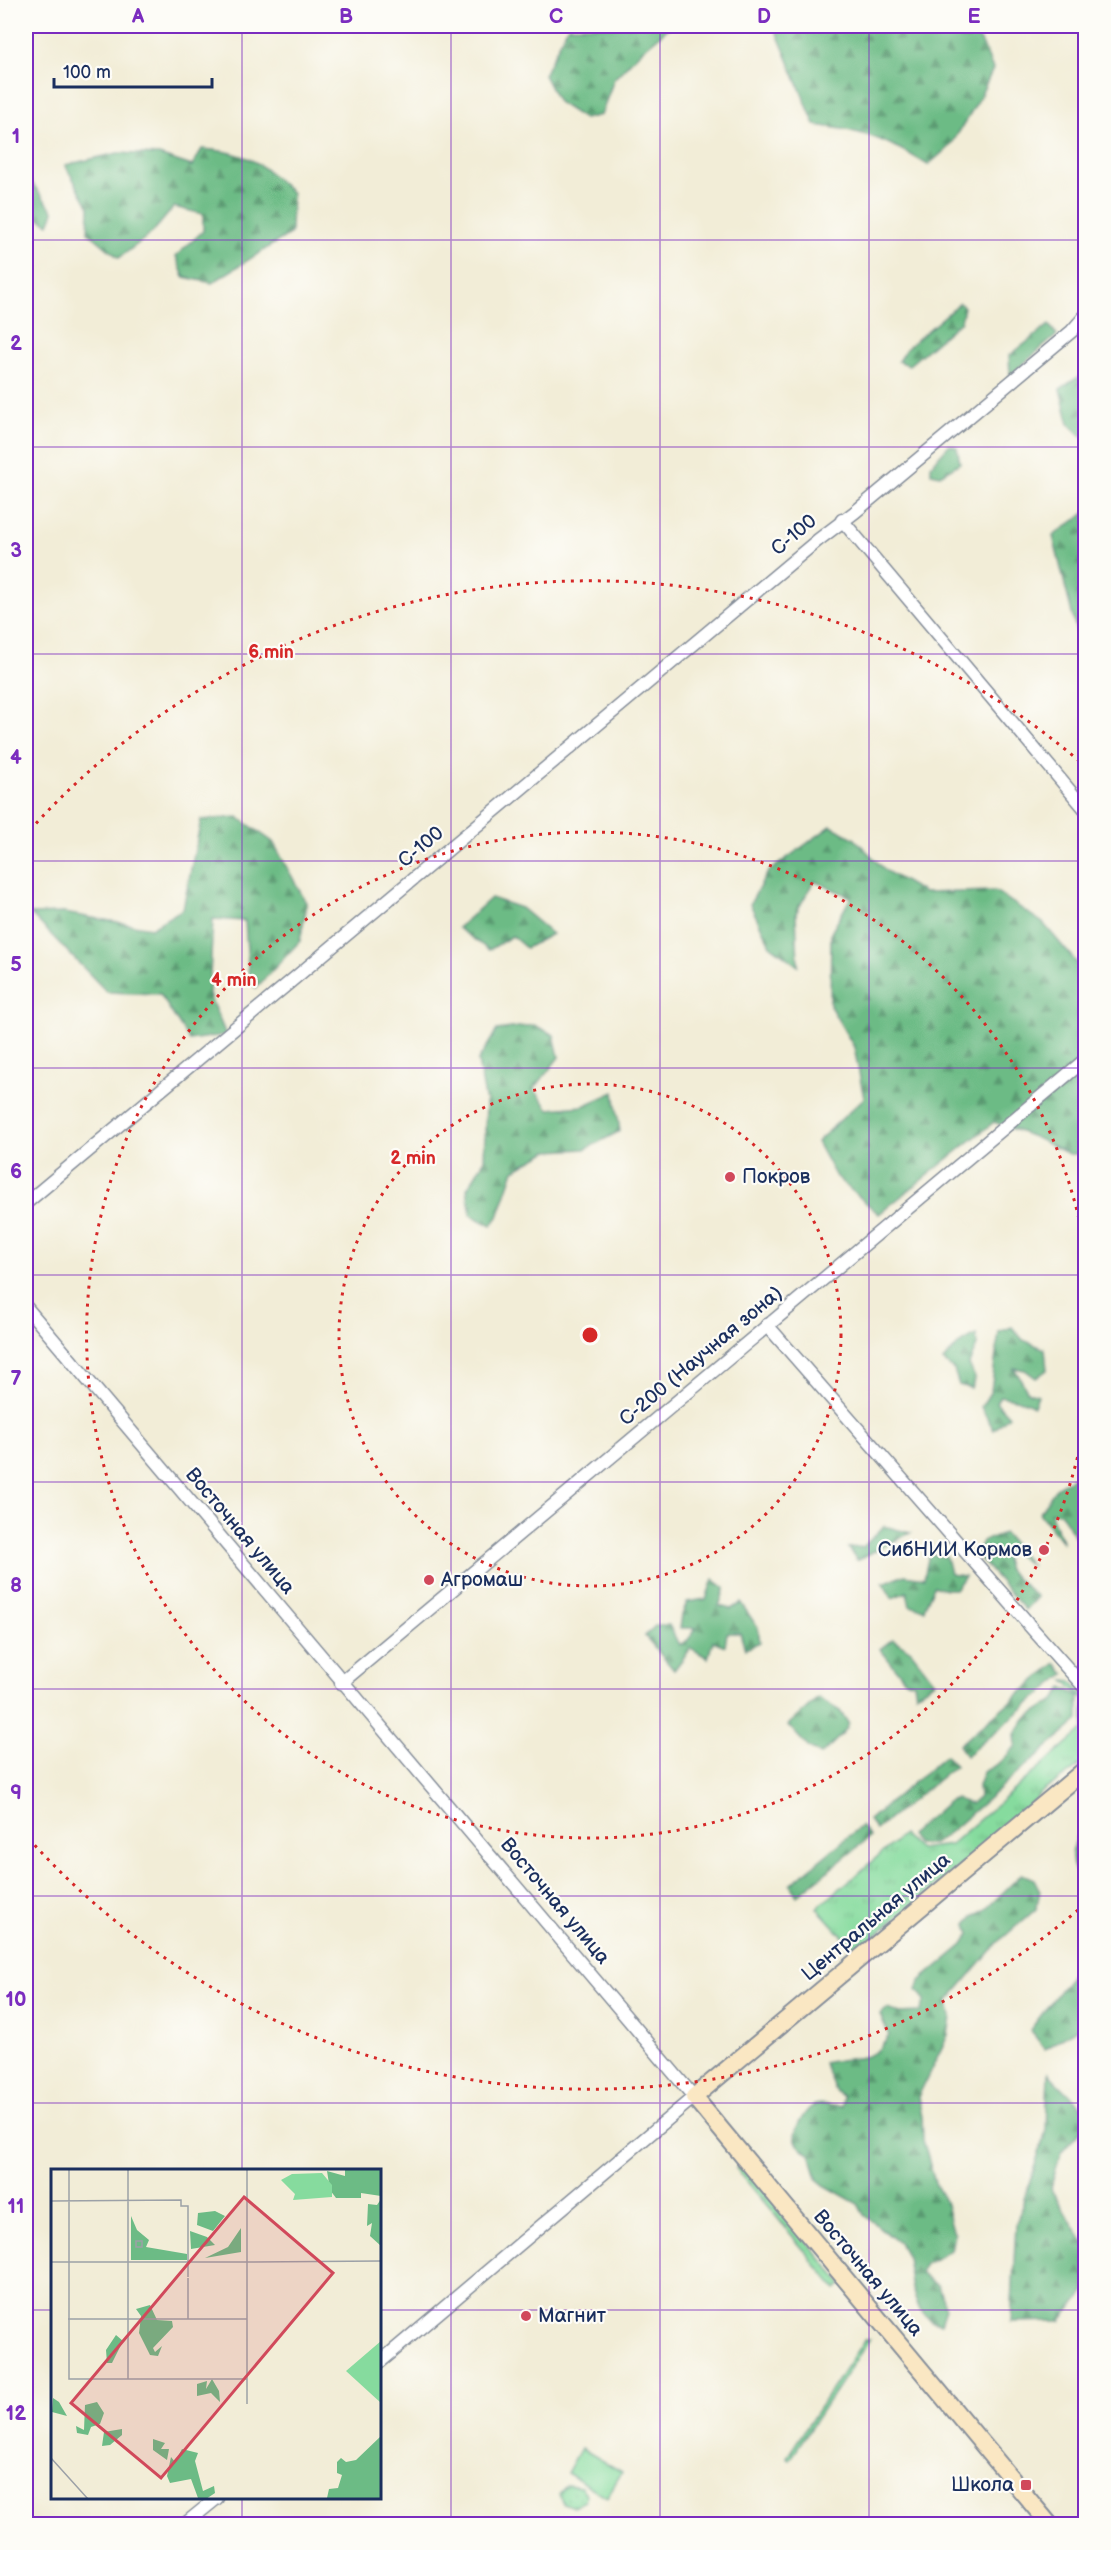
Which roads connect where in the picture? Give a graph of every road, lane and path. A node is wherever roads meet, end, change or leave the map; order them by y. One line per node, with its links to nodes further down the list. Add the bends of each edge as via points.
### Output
1 (1086, 315): 2 (street, С-100, via 1064,338)
2 (842, 520): 3 (street); 5 (street, С-100)
3 (1086, 810)
4 (1086, 1059): 7 (street, С-200 (Научная зона))
5 (26, 1203)
6 (26, 1307): 8 (street, Восточная улица)
7 (767, 1325): 8 (street, С-200 (Научная зона)); 9 (street)
8 (341, 1683): 11 (street, Восточная улица)
9 (1086, 1689)
10 (1086, 1769): 11 (main road, Центральная улица)
11 (694, 2097): 12 (street); 15 (main road, Восточная улица)
12 (381, 2361)
13 (216, 2499): 14 (street)
14 (185, 2524)
15 (1049, 2524)

